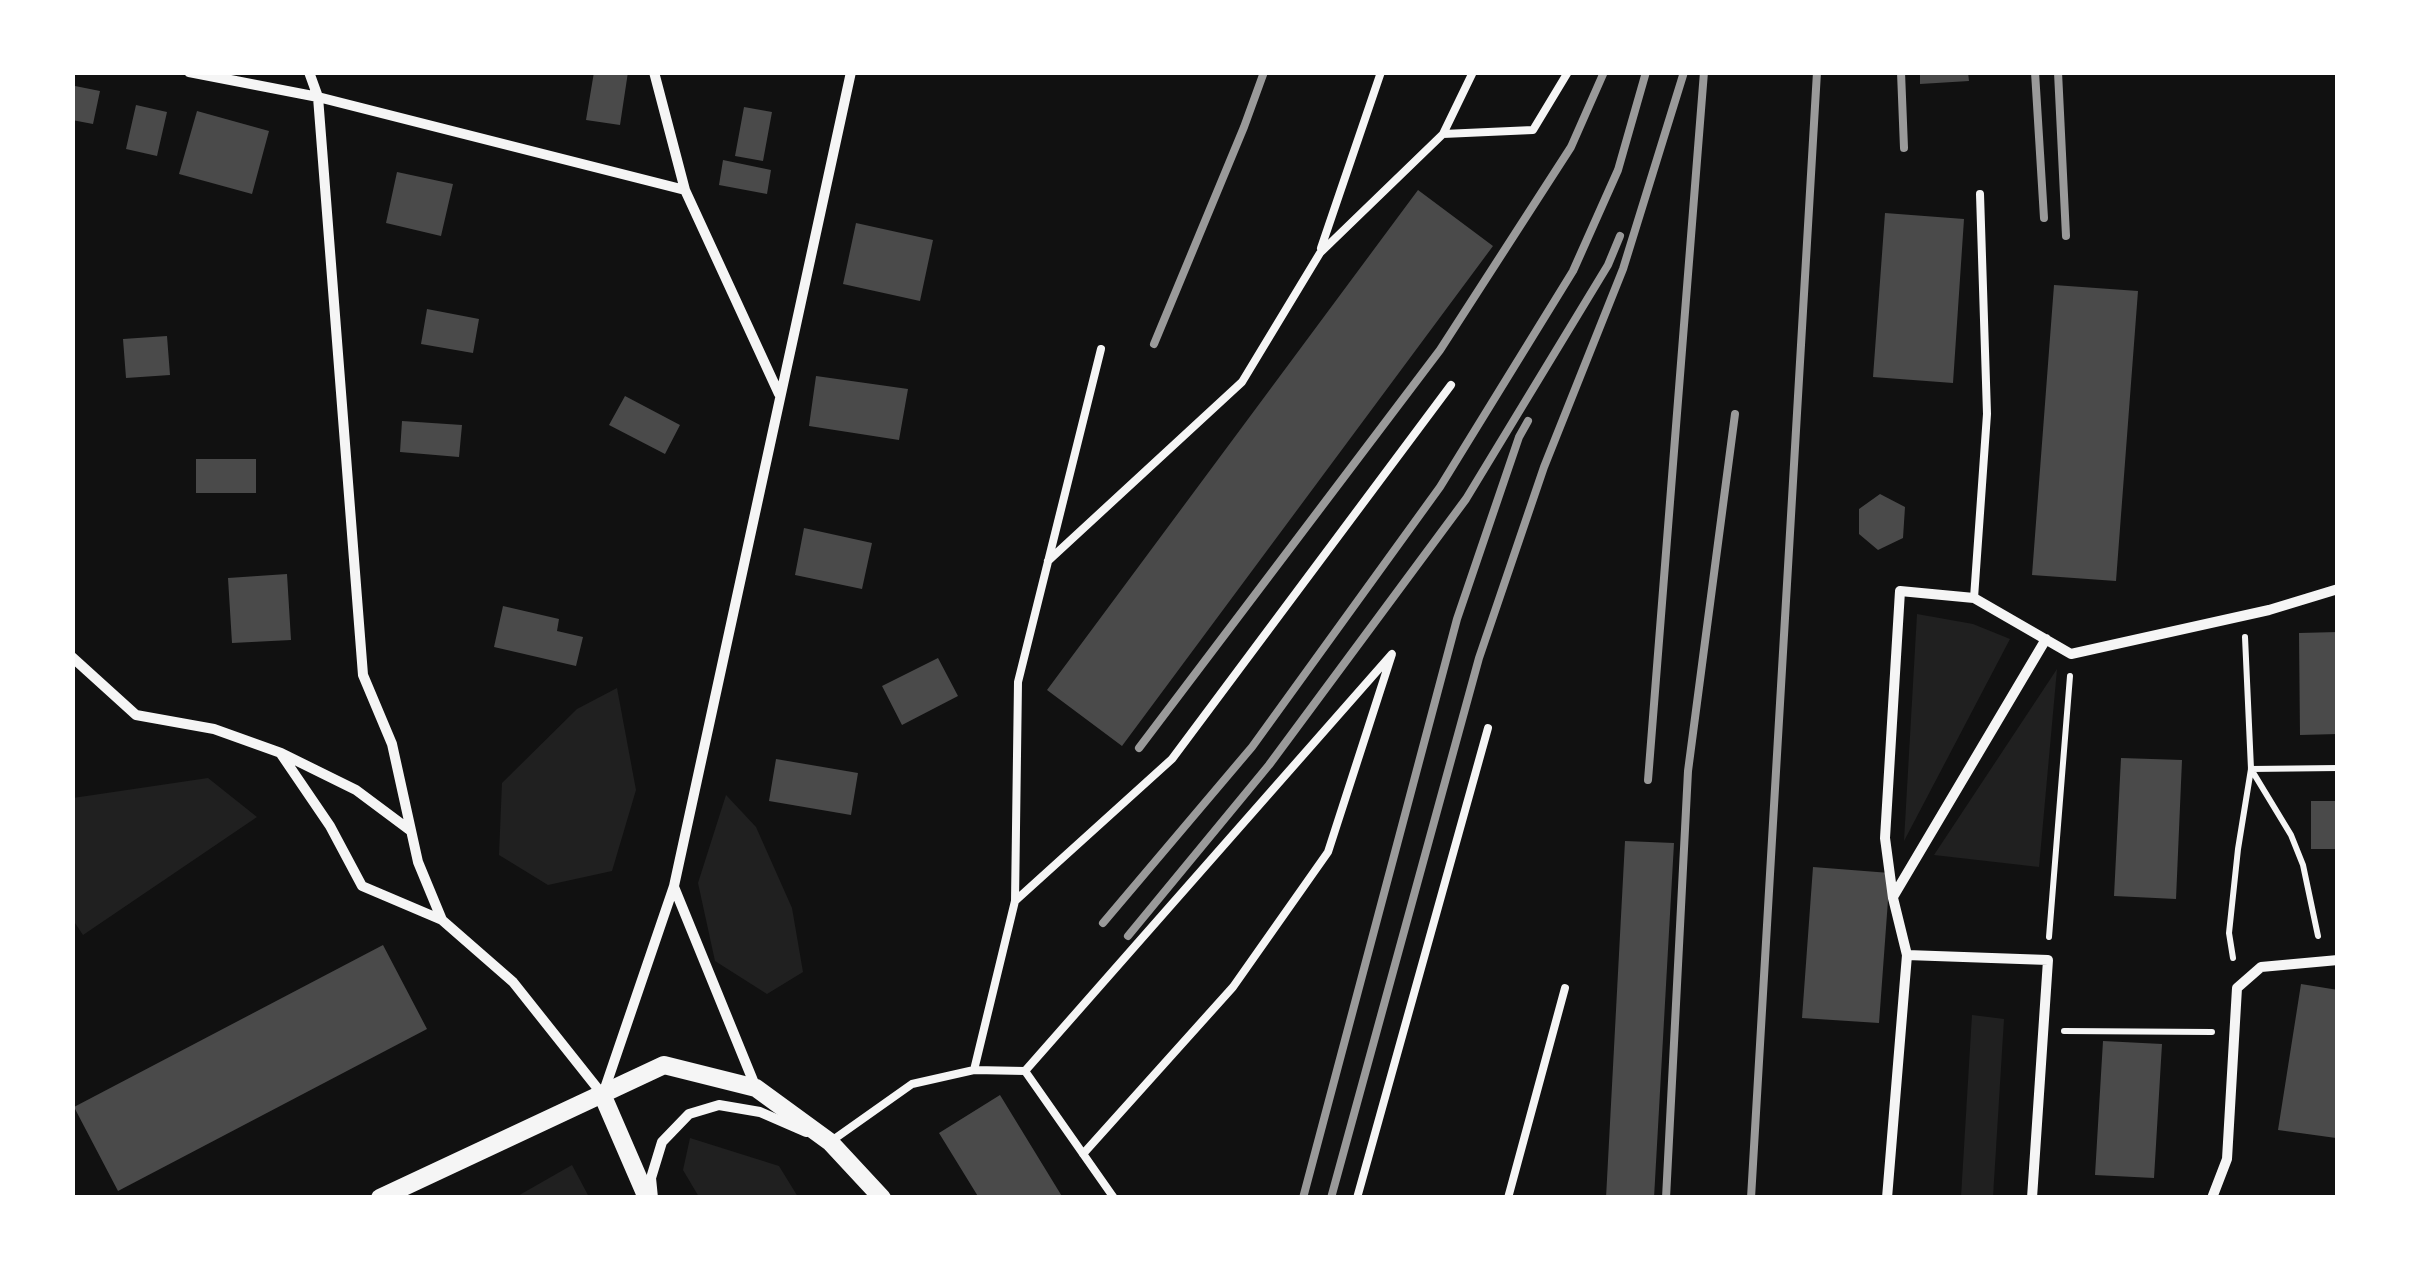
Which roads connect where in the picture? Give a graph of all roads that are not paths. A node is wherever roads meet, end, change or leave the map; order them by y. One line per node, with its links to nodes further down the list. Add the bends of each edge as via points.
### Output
1 (190, 72): 8 (street)
2 (309, 72): 8 (street)
3 (654, 72): 10 (street)
4 (850, 72): 15 (street)
5 (1381, 72): 12 (lane)
6 (1473, 72): 9 (lane)
7 (1568, 72): 9 (lane, via 1533,130)
8 (318, 97): 10 (street); 23 (street, via 363,676 392,744)
9 (1442, 134): 12 (lane)
10 (685, 190): 15 (street)
11 (1980, 194): 18 (lane, via 1988,414)
12 (1320, 252): 16 (lane, via 1242,382)
13 (1101, 349): 16 (lane)
14 (1450, 385): 26 (lane, via 1172,758)
15 (780, 395): 24 (street)
16 (1048, 561): 26 (lane, via 1018,682)
17 (2338, 589): 19 (street, via 2072,654)
18 (1974, 598): 19 (street); 25 (street, via 1900,591 1885,838)
19 (2046, 639): 25 (street)
20 (72, 657): 22 (street, via 136,715 214,729)
21 (1488, 728): 41 (lane)
22 (281, 753): 23 (street, via 356,790); 27 (street, via 362,886)
23 (412, 831): 27 (street)
24 (674, 886): 33 (street); 34 (street)
25 (1893, 898): 28 (street)
26 (1015, 901): 31 (lane)
27 (442, 920): 34 (street, via 513,982)
28 (1906, 954): 43 (street); 44 (street, via 2048,960)
29 (2338, 960): 45 (street, via 2260,967 2236,988 2226,1159)
30 (1565, 988): 42 (lane)
31 (974, 1070): 32 (lane); 35 (lane, via 912,1084)
32 (1025, 1072): 36 (lane); 36 (lane, via 1392,654 1328,852 1232,987)
33 (756, 1088): 34 (street, via 664,1066); 35 (street)
34 (602, 1094): 37 (street); 38 (street)
35 (830, 1142): 38 (street, via 760,1112 719,1105 688,1114 662,1142); 39 (street)
36 (1083, 1154): 40 (lane)
37 (380, 1198)
38 (650, 1198)
39 (882, 1198)
40 (1114, 1198)
41 (1357, 1198)
42 (1508, 1198)
43 (1887, 1198)
44 (2032, 1198)
45 (2212, 1198)

